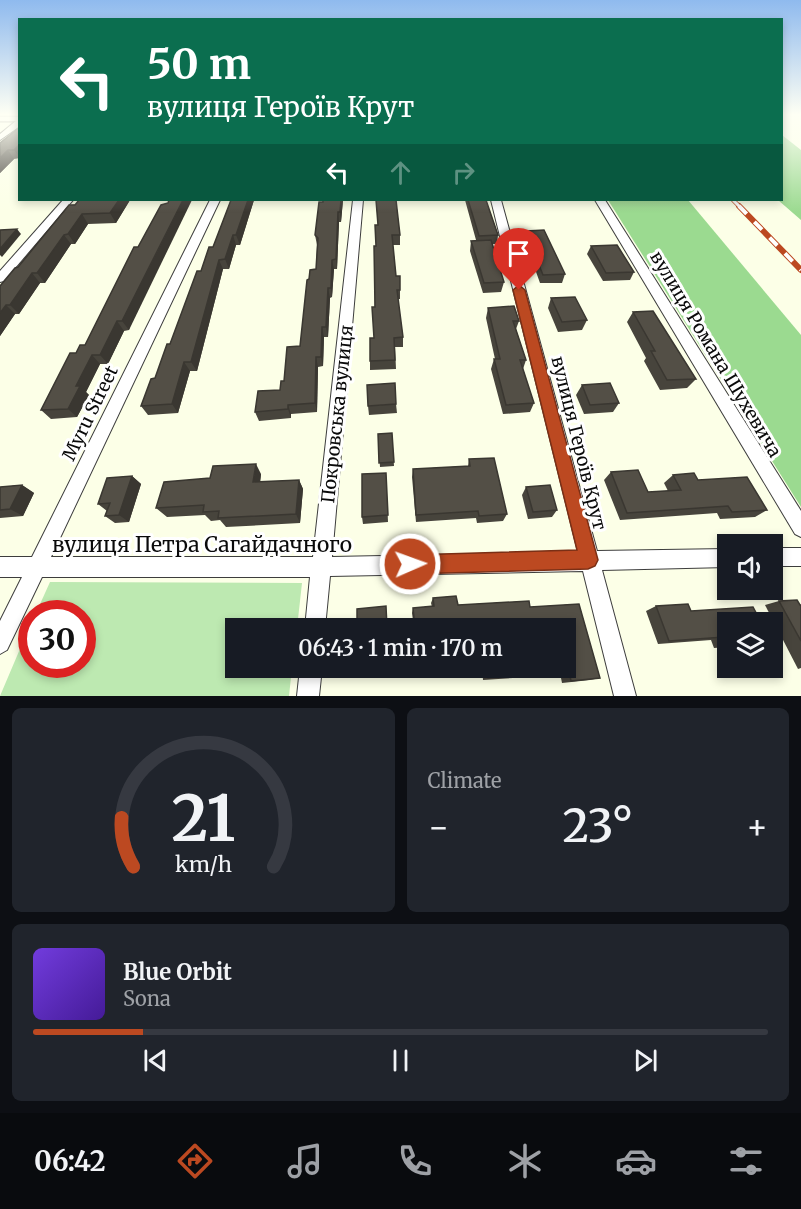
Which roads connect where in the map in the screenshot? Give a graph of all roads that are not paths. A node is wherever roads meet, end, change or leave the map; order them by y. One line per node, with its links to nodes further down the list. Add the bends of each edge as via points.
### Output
1 (67, 201): 6 (street)
2 (215, 201): 13 (street, Myru Street)
3 (358, 201): 14 (street, Покровська вулиця)
4 (496, 201): 11 (street, вулиця Героїв Крут)
5 (601, 201): 7 (street, вулиця Романа Шухевича)
6 (0, 278)
7 (801, 528)
8 (783, 557): 9 (street)
9 (801, 557)
10 (717, 558): 11 (street, вулиця Петра Сагайдачного)
11 (588, 560): 14 (street, вулиця Петра Сагайдачного); 19 (street, вулиця Героїв Крут)
12 (0, 567): 13 (street, вулиця Петра Сагайдачного)
13 (37, 567): 14 (street, вулиця Петра Сагайдачного); 16 (street, Myru Street)
14 (321, 567): 15 (street, Покровська вулиця)
15 (316, 618)
16 (0, 643)
17 (310, 678): 18 (street)
18 (308, 696)
19 (625, 696)

